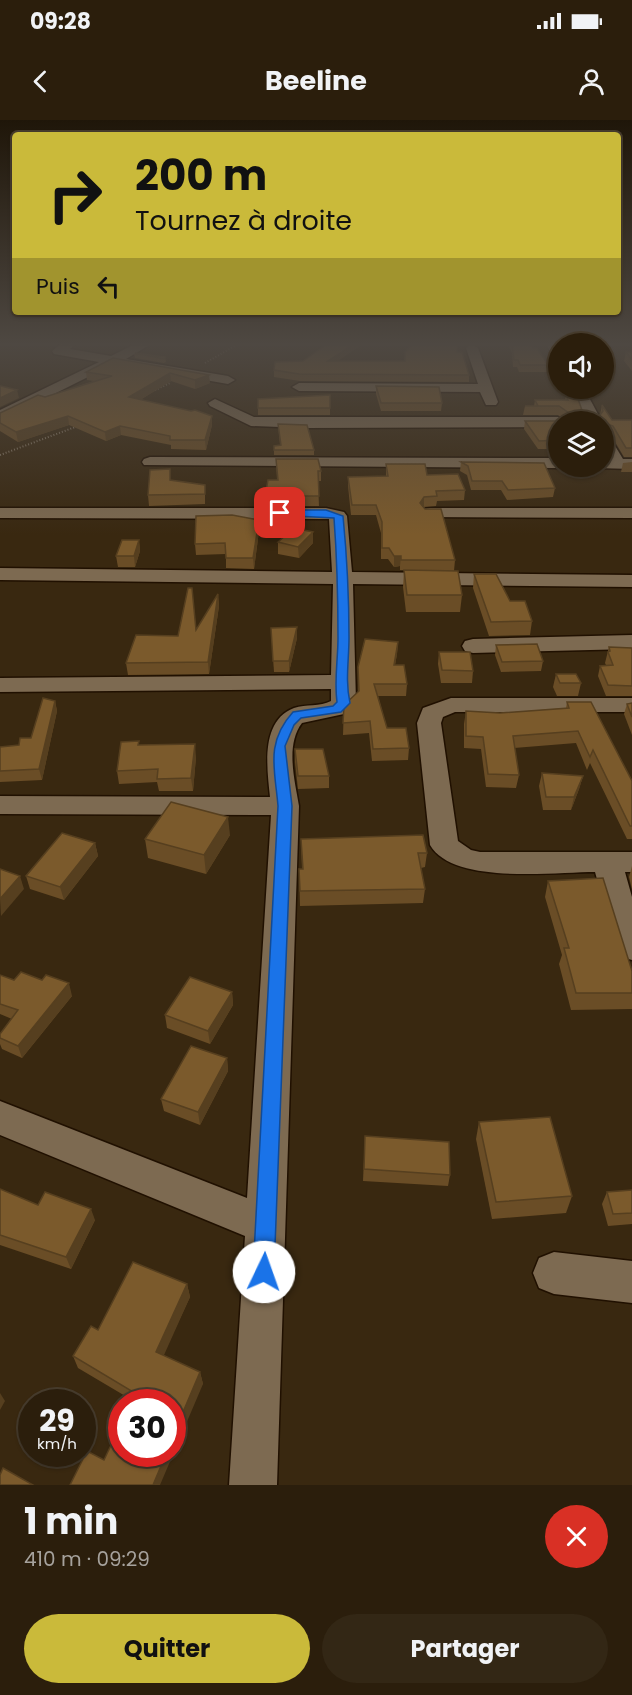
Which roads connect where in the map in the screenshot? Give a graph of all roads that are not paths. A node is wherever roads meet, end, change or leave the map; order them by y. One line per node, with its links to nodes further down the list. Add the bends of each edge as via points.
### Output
1 (17, 408): 4 (street)
2 (220, 408): 7 (street)
3 (493, 408): 6 (street)
4 (0, 416)
5 (548, 422): 6 (street)
6 (499, 423): 7 (street)
7 (248, 432): 9 (street)
8 (150, 462): 9 (street)
9 (239, 462): 10 (street)
10 (548, 463)
11 (0, 513): 15 (street, via 331,513 338,516)
12 (430, 513): 13 (street)
13 (632, 513)
14 (0, 574): 15 (street)
15 (344, 579): 16 (street); 19 (street, via 344,667)
16 (632, 581)
17 (632, 642): 18 (street)
18 (473, 646)
19 (340, 681): 20 (street); 23 (street, via 344,703 337,709 297,715 282,739 279,746)
20 (0, 685)
21 (632, 705): 24 (street, via 451,705 432,713 429,723 444,845 456,856 480,862)
22 (0, 806): 23 (street)
23 (285, 806): 27 (street)
24 (619, 862): 25 (street)
25 (632, 948)
26 (0, 1118): 27 (street)
27 (266, 1225): 30 (street)
28 (554, 1273): 29 (street)
29 (632, 1282)
30 (253, 1485)

